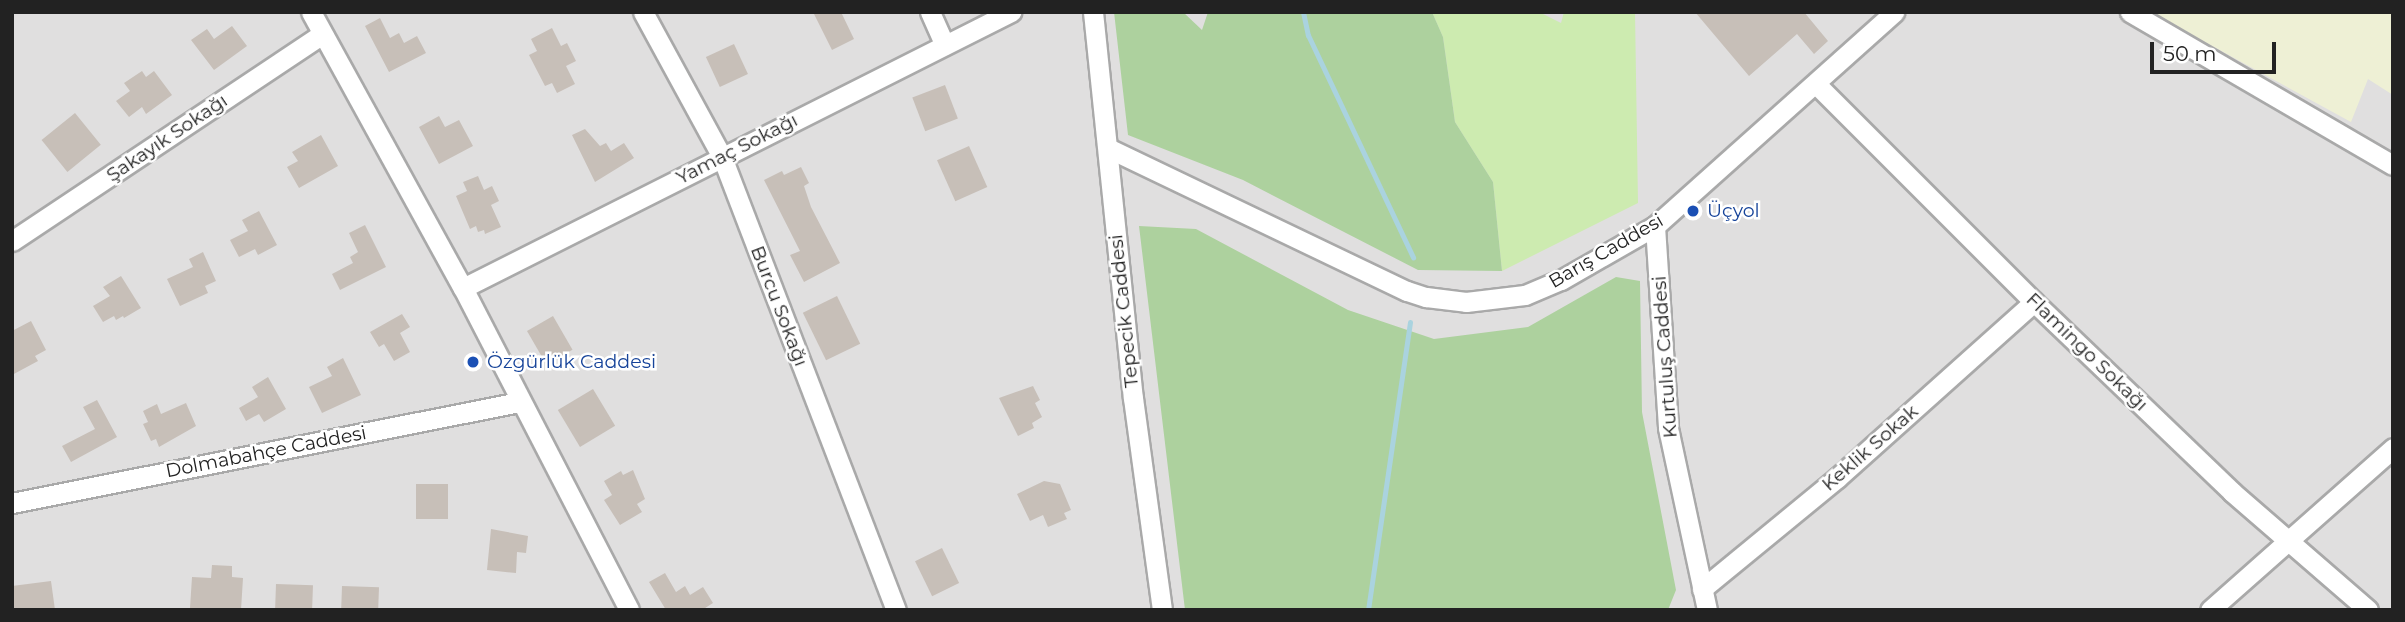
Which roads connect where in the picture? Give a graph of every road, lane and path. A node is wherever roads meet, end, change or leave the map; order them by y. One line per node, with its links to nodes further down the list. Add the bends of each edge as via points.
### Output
1 (311, 12): 8 (street)
2 (643, 12): 12 (street, Burcu Sokağı)
3 (930, 12): 9 (street)
4 (1011, 12): 9 (street, Yamaç Sokağı)
5 (1093, 12): 11 (street, Tepecik Caddesi)
6 (1894, 12): 10 (street, Barış Caddesi)
7 (2130, 12): 13 (street)
8 (322, 34): 15 (street, Şakayık Sokağı); 16 (street)
9 (945, 45): 12 (street, Yamaç Sokağı)
10 (1815, 84): 14 (street, Barış Caddesi); 17 (street, Flamingo Sokağı)
11 (1108, 148): 14 (street, Barış Caddesi, via 1407,291 1446,300 1525,295 1561,280); 25 (street, Tepecik Caddesi, via 1133,398)
12 (722, 157): 16 (street, Yamaç Sokağı); 24 (street, Burcu Sokağı)
13 (2393, 165)
14 (1655, 226): 22 (street, Kurtuluş Caddesi, via 1668,428)
15 (12, 242)
16 (463, 288): 18 (street)
17 (2034, 302): 21 (street, Flamingo Sokağı); 22 (street, Keklik Sokak, via 1837,478)
18 (520, 402): 20 (street, Dolmabahçe Caddesi); 23 (street)
19 (2393, 448): 21 (street)
20 (12, 503)
21 (2287, 543): 27 (street); 28 (street, Flamingo Sokağı)
22 (1702, 589): 26 (street, Kurtuluş Caddesi)
23 (629, 610)
24 (896, 610)
25 (1162, 610)
26 (1707, 610)
27 (2210, 610)
28 (2368, 610)

